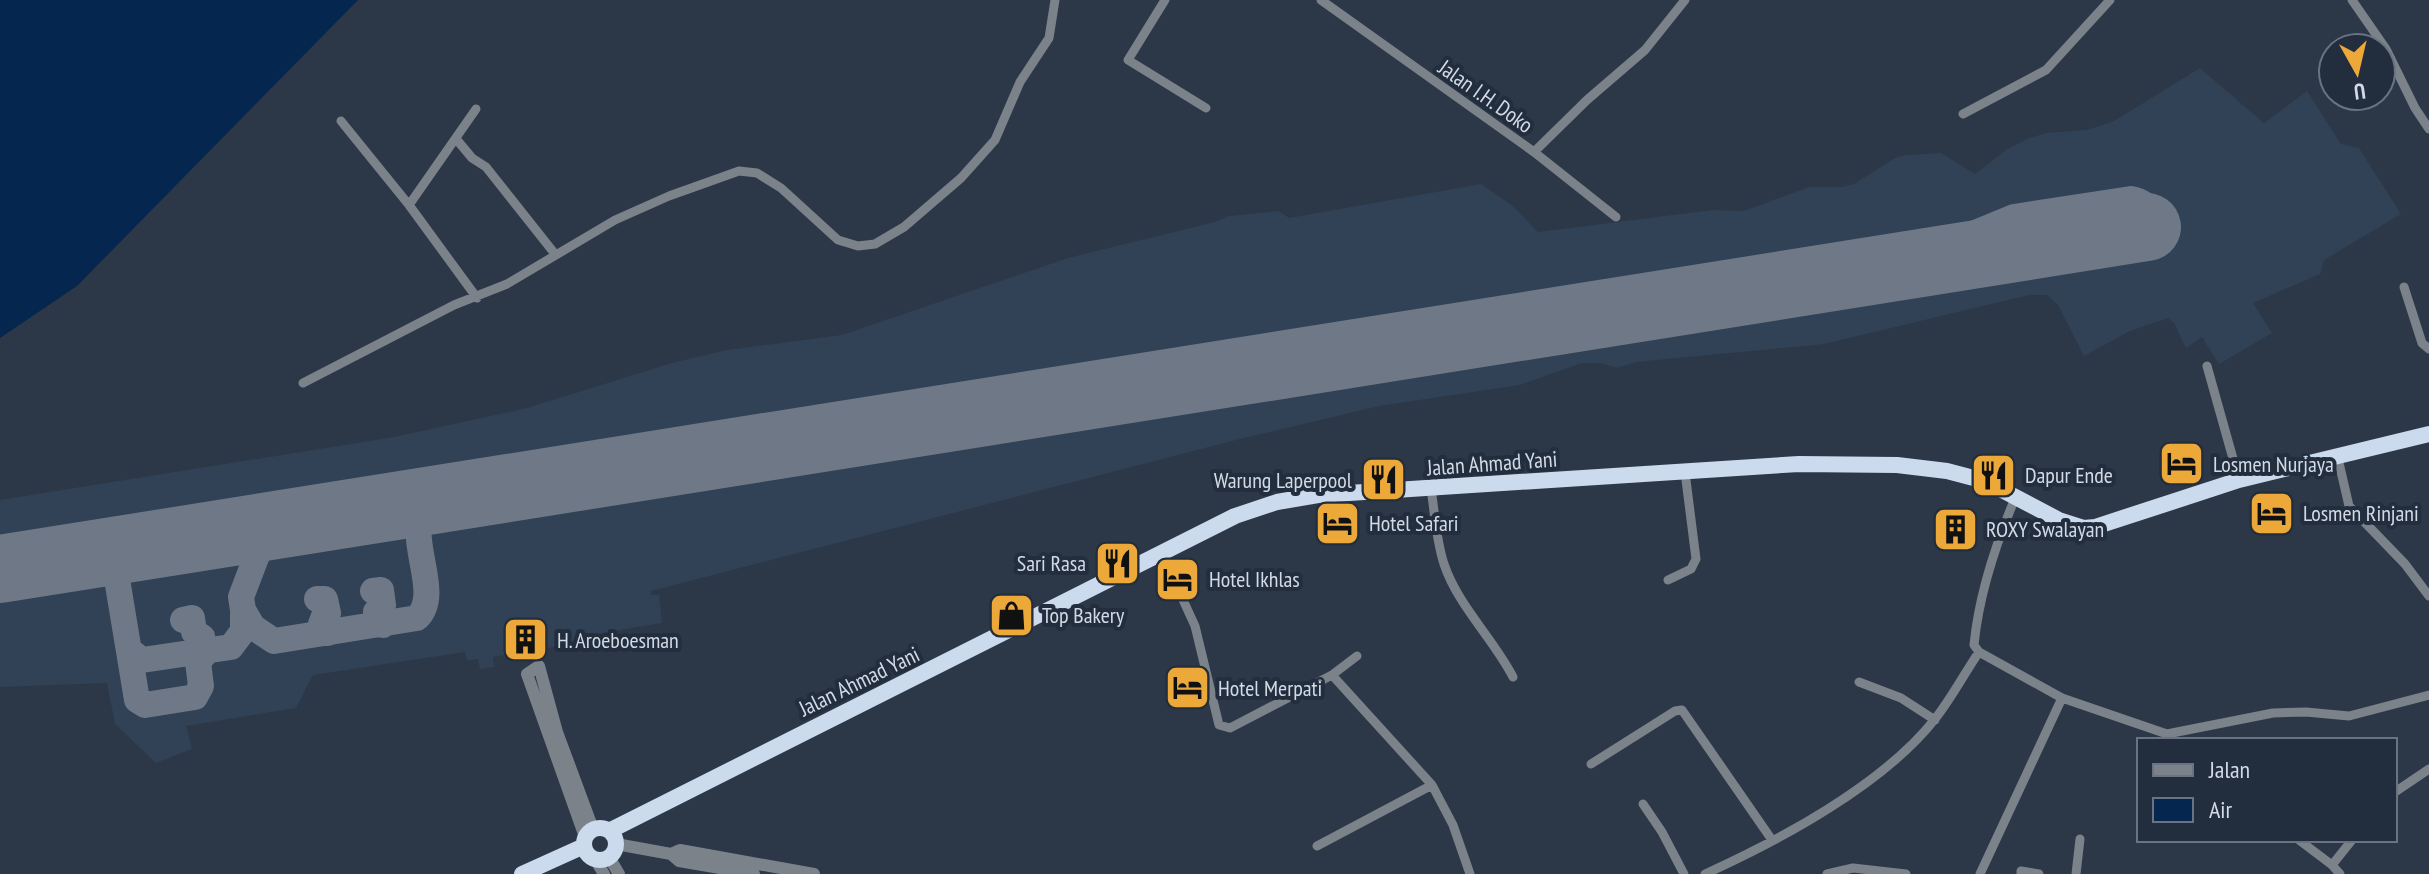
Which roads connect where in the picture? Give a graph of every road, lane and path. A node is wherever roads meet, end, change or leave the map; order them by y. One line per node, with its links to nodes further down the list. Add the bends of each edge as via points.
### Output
1 (1055, 0): 16 (street, via 1049,38 1020,82 990,146 904,227 875,244 838,240 781,188 749,170 669,196)
2 (1165, 0): 7 (street, via 1128,60)
3 (1321, 0): 13 (street, Jalan I.H. Doko)
4 (1685, 0): 13 (street, Jalan I.H. Doko, via 1645,50)
5 (2110, 0): 9 (street, via 2046,70)
6 (2352, 0): 11 (street, via 2386,49)
7 (1206, 108)
8 (476, 109): 12 (street)
9 (1963, 114)
10 (341, 121): 14 (street)
11 (2429, 129)
12 (457, 140): 14 (street); 16 (street, via 486,167)
13 (1534, 152): 15 (street)
14 (409, 205): 18 (street)
15 (1616, 217)
16 (555, 254): 18 (street)
17 (2404, 287): 19 (street, via 2422,343)
18 (477, 298): 21 (street)
19 (2429, 349)
20 (2207, 366): 25 (street)
21 (303, 383)
22 (2429, 434): 23 (highway, Jalan Ahmad Yani)
23 (2337, 454): 25 (highway, Jalan Ahmad Yani); 30 (street, via 2350,508)
24 (1685, 472): 26 (highway, Jalan Ahmad Yani); 27 (highway, Jalan Ahmad Yani, via 1799,464 1897,465 1968,476); 29 (street, via 1696,559 1691,569)
25 (2239, 480): 27 (highway, Jalan Ahmad Yani, via 2131,518 2084,528)
26 (1431, 489): 28 (highway, Jalan Ahmad Yani, via 1277,502 1235,516); 34 (street, via 1444,565)
27 (2016, 496): 31 (street, via 1985,583 1974,645)
28 (1162, 554): 33 (street, via 1195,626 1219,725 1230,728); 52 (highway, Jalan Ahmad Yani)
29 (1668, 580)
30 (2429, 596)
31 (1979, 652): 37 (street); 38 (street)
32 (1357, 656): 33 (street)
33 (1332, 675): 44 (street)
34 (1513, 677)
35 (1859, 682): 38 (street, via 1901,698)
36 (2429, 695): 39 (street, via 2349,716 2273,713)
37 (2062, 698): 39 (street); 64 (street)
38 (1935, 720): 48 (street, via 1873,777)
39 (2167, 734): 40 (street)
40 (2173, 738)
41 (1591, 764): 48 (street, via 1682,710)
42 (2429, 769): 45 (street)
43 (568, 779): 43 (street, via 557,732 539,666 527,674); 52 (street)
44 (1432, 785): 51 (street); 59 (street)
45 (2397, 791)
46 (1643, 804): 60 (street)
47 (2080, 839): 67 (street)
48 (1772, 840): 61 (street)
49 (2302, 842): 54 (street)
50 (2350, 842): 54 (street)
51 (1317, 846)
52 (599, 847): 53 (street); 55 (highway, Jalan Ahmad Yani); 56 (street)
53 (671, 854): 57 (street, via 679,861); 58 (street, via 680,850)
54 (2332, 865): 68 (street)
55 (522, 874)
56 (619, 874)
57 (754, 874)
58 (814, 874)
59 (1470, 874)
60 (1684, 874)
61 (1705, 874)
62 (1827, 874): 63 (street, via 1853,868)
63 (1906, 874)
64 (1980, 874)
65 (2021, 874): 66 (street)
66 (2039, 874)
67 (2076, 874)
68 (2340, 874)

